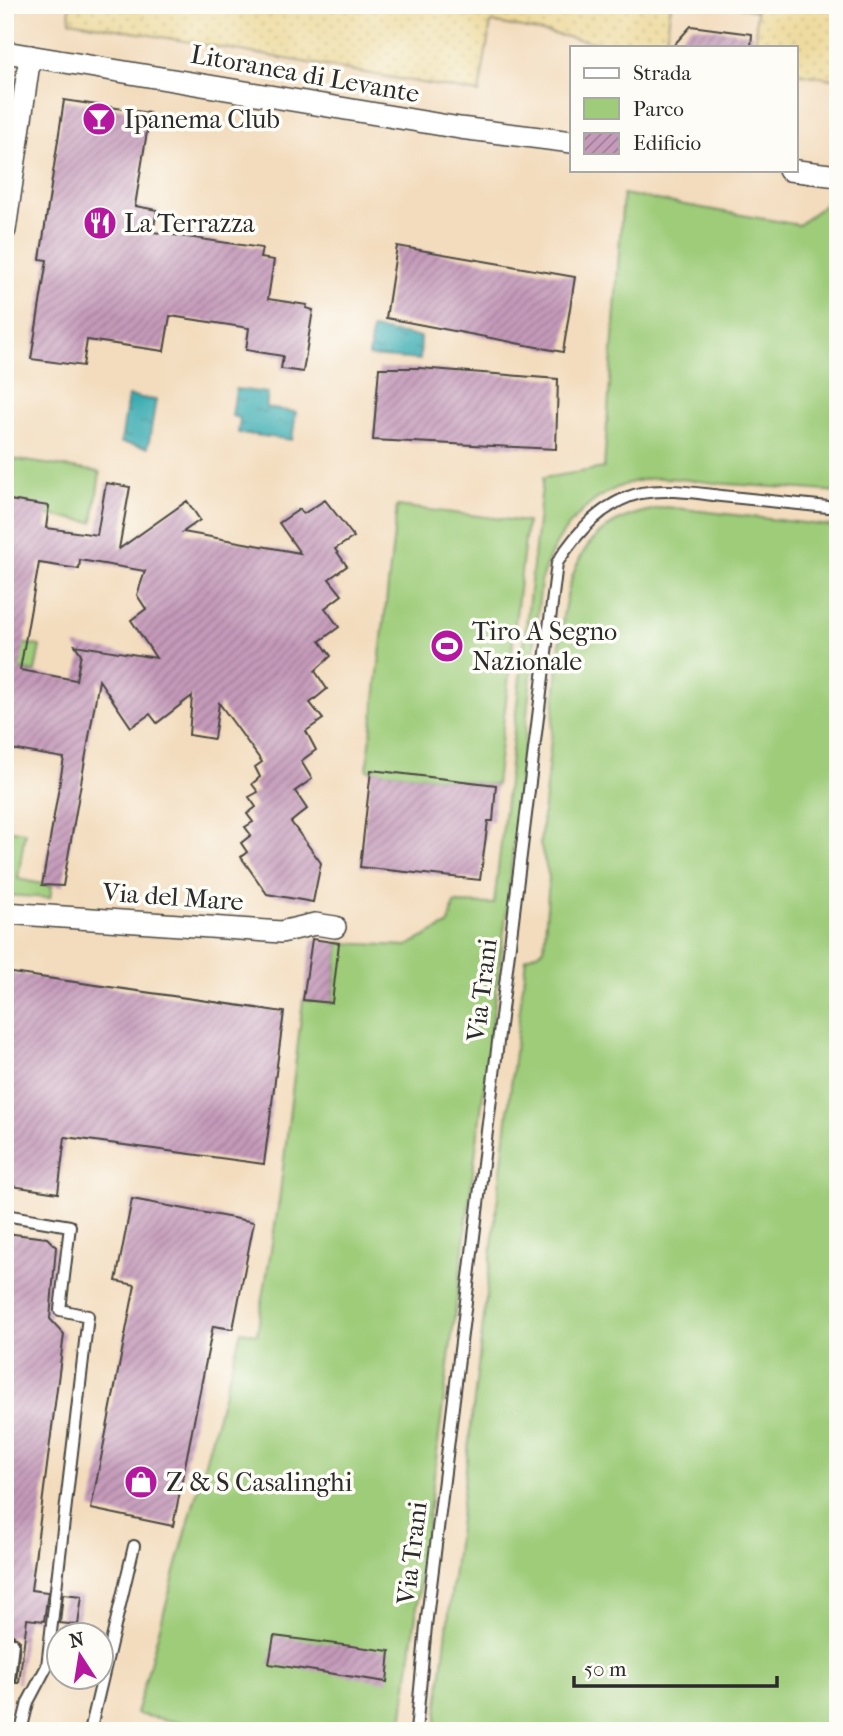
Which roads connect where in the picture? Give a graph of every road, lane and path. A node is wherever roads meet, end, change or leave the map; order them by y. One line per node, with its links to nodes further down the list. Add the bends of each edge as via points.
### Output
1 (5, 52): 2 (street, Litoranea di Levante)
2 (30, 57): 3 (street, Litoranea di Levante); 6 (street)
3 (570, 142)
4 (798, 171): 5 (street)
5 (838, 176)
6 (5, 230)
7 (838, 508): 16 (lane, Via Trani, via 670,491 641,493 595,517 574,536 557,563)
8 (5, 913): 9 (street, Via del Mare, via 281,932 315,924)
9 (335, 927)
10 (5, 1215): 14 (lane, via 70,1226 60,1310 88,1316 47,1666 28,1702)
11 (134, 1546): 15 (lane)
12 (13, 1643): 13 (lane)
13 (9, 1679)
14 (21, 1731)
15 (90, 1731)
16 (416, 1731)

